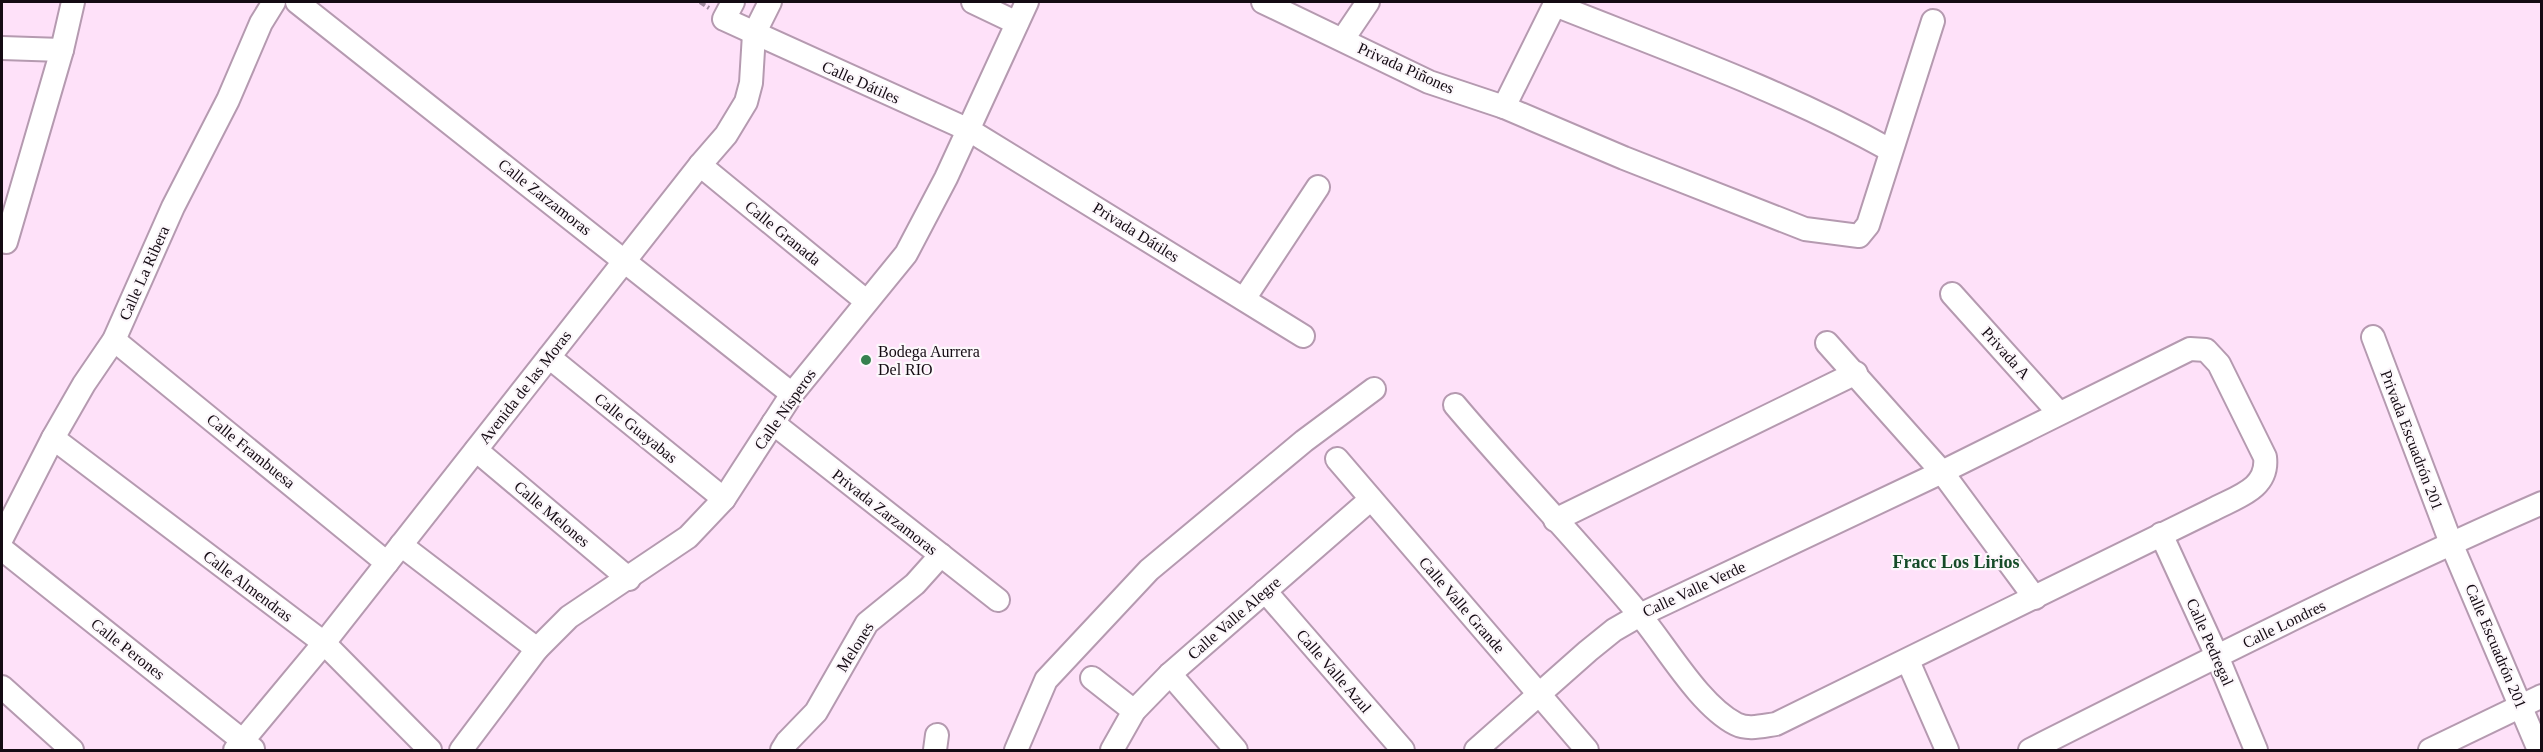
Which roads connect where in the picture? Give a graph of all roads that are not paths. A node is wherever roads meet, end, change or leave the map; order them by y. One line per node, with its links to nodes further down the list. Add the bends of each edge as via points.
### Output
1 (73, 2): 16 (street)
2 (274, 2): 30 (street, Calle La Ribera, via 173,207)
3 (297, 2): 24 (street, Calle Zarzamoras)
4 (770, 2): 13 (street, Avenida de las Moras)
5 (973, 2): 12 (street)
6 (1027, 2): 12 (street, Calle Nísperos)
7 (1263, 2): 14 (street, Privada Piñones)
8 (1368, 2): 14 (street, Privada Piñones)
9 (1556, 3): 17 (street); 19 (street, via 1851,128)
10 (728, 10): 13 (street, Calle Dátiles)
11 (1933, 21): 19 (street)
12 (1017, 23): 18 (street, Calle Nísperos)
13 (754, 34): 18 (street, Calle Dátiles); 20 (street, Avenida de las Moras, via 746,102 726,135)
14 (1343, 39): 17 (street, Privada Piñones, via 1429,82)
15 (2, 48): 16 (street)
16 (62, 50): 21 (street)
17 (1503, 107): 19 (street, Privada Piñones, via 1805,229 1848,236 1859,236 1868,225)
18 (969, 130): 26 (street, Privada Dátiles); 27 (street, Calle Nísperos, via 906,254)
19 (1890, 150)
20 (700, 165): 24 (street, Avenida de las Moras); 27 (street, Calle Granada)
21 (13, 183): 23 (street)
22 (1318, 187): 26 (street)
23 (6, 242)
24 (625, 260): 32 (street, Avenida de las Moras); 35 (street, Calle Zarzamoras)
25 (1952, 294): 37 (street, Privada A)
26 (1244, 298): 28 (street, Privada Dátiles)
27 (866, 302): 35 (street, Calle Nísperos)
28 (1303, 336)
29 (2373, 337): 49 (street, Privada Escuadrón 201)
30 (114, 340): 39 (street, Calle La Ribera); 51 (street, Calle Frambuesa)
31 (1827, 343): 33 (street)
32 (549, 357): 40 (street, Avenida de las Moras); 43 (street, Calle Guayabas)
33 (1856, 373): 42 (street); 46 (street)
34 (1374, 390): 73 (street, via 1304,441 1149,570 1047,680)
35 (792, 394): 38 (street, Calle Nísperos)
36 (1455, 405): 46 (street)
37 (2059, 413): 42 (street, Calle Valle Verde); 47 (street, Calle Valle Verde, via 2190,349 2210,352 2265,457 2266,472 2255,487)
38 (773, 423): 43 (street, Calle Nísperos); 52 (street, Privada Zarzamoras)
39 (53, 438): 48 (street, Calle La Ribera); 58 (street, Calle Almendras)
40 (476, 450): 51 (street, Avenida de las Moras); 53 (street, Calle Melones)
41 (1337, 459): 44 (street, Calle Valle Grande)
42 (1942, 472): 55 (street); 57 (street, Calle Valle Verde)
43 (723, 499): 53 (street, Calle Nísperos, via 688,537)
44 (1371, 499): 54 (street, Calle Valle Alegre); 65 (street, Calle Valle Grande)
45 (2541, 503): 49 (street, Calle Londres)
46 (1555, 520): 57 (street)
47 (2161, 534): 55 (street); 60 (street, Calle Pedregal)
48 (2, 538)
49 (2451, 543): 60 (street, Calle Londres); 66 (street, Calle Escuadrón 201)
50 (2, 549): 68 (street, Calle Perones)
51 (394, 554): 58 (street, Avenida de las Moras); 59 (street, Calle Frambuesa)
52 (941, 555): 56 (street, Privada Zarzamoras); 72 (street, Melones, via 915,584 867,623 816,712)
53 (629, 579): 59 (street, Calle Nísperos, via 570,617)
54 (1265, 591): 62 (street, Calle Valle Alegre); 76 (street, Calle Valle Azul)
55 (2035, 598): 61 (street)
56 (998, 600)
57 (1640, 615): 61 (street, via 1721,714 1749,728 1776,724); 65 (street, Calle Valle Verde, via 1614,630)
58 (324, 643): 68 (street, Avenida de las Moras); 70 (street, Calle Almendras)
59 (537, 649): 71 (street, Calle Nísperos)
60 (2217, 656): 80 (street, Calle Londres); 81 (street, Calle Pedregal)
61 (1908, 661): 79 (street)
62 (1170, 674): 67 (street, Calle Valle Alegre); 75 (street)
63 (1092, 678): 67 (street)
64 (2, 687): 69 (street)
65 (1540, 696): 77 (street, Calle Valle Verde); 78 (street, Calle Valle Grande)
66 (2531, 701): 82 (street); 83 (street, Calle Escuadrón 201)
67 (1134, 711): 74 (street, Calle Valle Alegre)
68 (244, 747)
69 (72, 750)
70 (430, 750)
71 (460, 750)
72 (782, 750)
73 (1016, 750)
74 (1113, 750)
75 (1236, 750)
76 (1403, 750)
77 (1476, 750)
78 (1587, 750)
79 (1947, 750)
80 (2030, 750)
81 (2256, 750)
82 (2430, 750)
83 (2539, 750)

